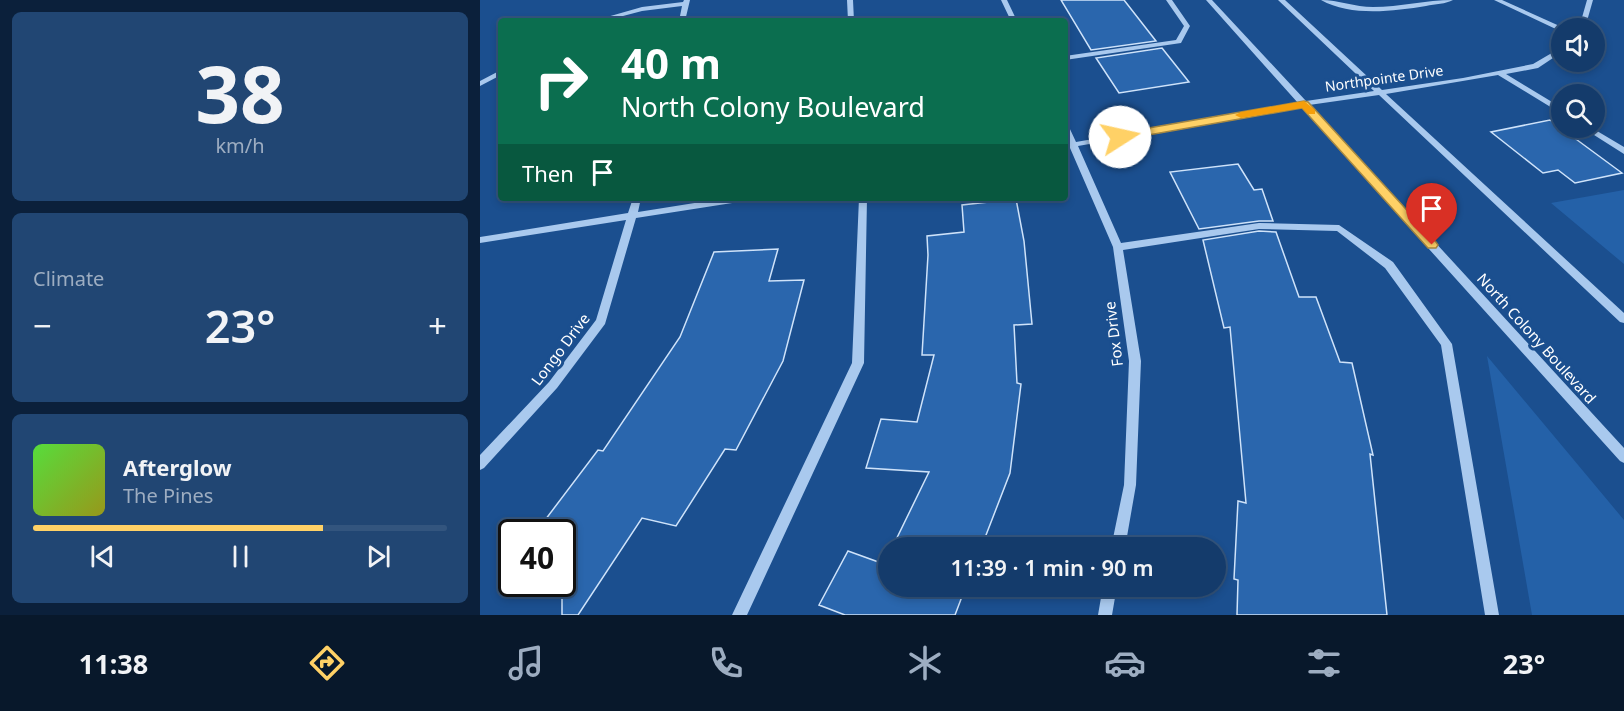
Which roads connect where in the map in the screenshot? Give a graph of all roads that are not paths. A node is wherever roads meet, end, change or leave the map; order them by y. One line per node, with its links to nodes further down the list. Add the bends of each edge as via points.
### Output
1 (850, 0): 13 (street)
2 (1004, 0): 14 (street)
3 (1169, 0): 18 (street, via 1187,26 1179,42)
4 (1209, 0): 23 (street, North Colony Boulevard)
5 (1281, 0): 22 (street)
6 (1324, 0): 7 (street, via 1363,10)
7 (1450, 0)
8 (1497, 0): 16 (street)
9 (1590, 0): 15 (street)
10 (687, 2): 11 (street); 12 (street)
11 (608, 18)
12 (683, 18)
13 (851, 18)
14 (1013, 18)
15 (1585, 18)
16 (1551, 25)
17 (1551, 56): 19 (street, Northpointe Drive, via 1535,66)
18 (1068, 58)
19 (1499, 73): 22 (street, Northpointe Drive); 24 (street)
20 (498, 74): 21 (street)
21 (480, 84)
22 (1379, 92): 23 (street, Northpointe Drive); 34 (street)
23 (1304, 104): 26 (street, Northpointe Drive); 35 (street, North Colony Boulevard)
24 (1551, 105)
25 (1603, 138): 27 (street)
26 (1069, 145): 33 (street, Fox Drive)
27 (1624, 151)
28 (636, 201): 31 (street, Longo Drive)
29 (726, 201): 31 (street)
30 (863, 201): 39 (street, via 858,363)
31 (633, 216): 32 (street); 36 (street, Longo Drive, via 601,321 553,385)
32 (480, 240)
33 (1118, 247): 37 (street, Fox Drive, via 1135,361 1130,485); 41 (street, via 1260,226 1339,228 1389,265 1446,344)
34 (1624, 319)
35 (1624, 457)
36 (480, 464)
37 (1120, 537)
38 (1108, 597): 40 (street)
39 (739, 615)
40 (1104, 615)
41 (1492, 615)

